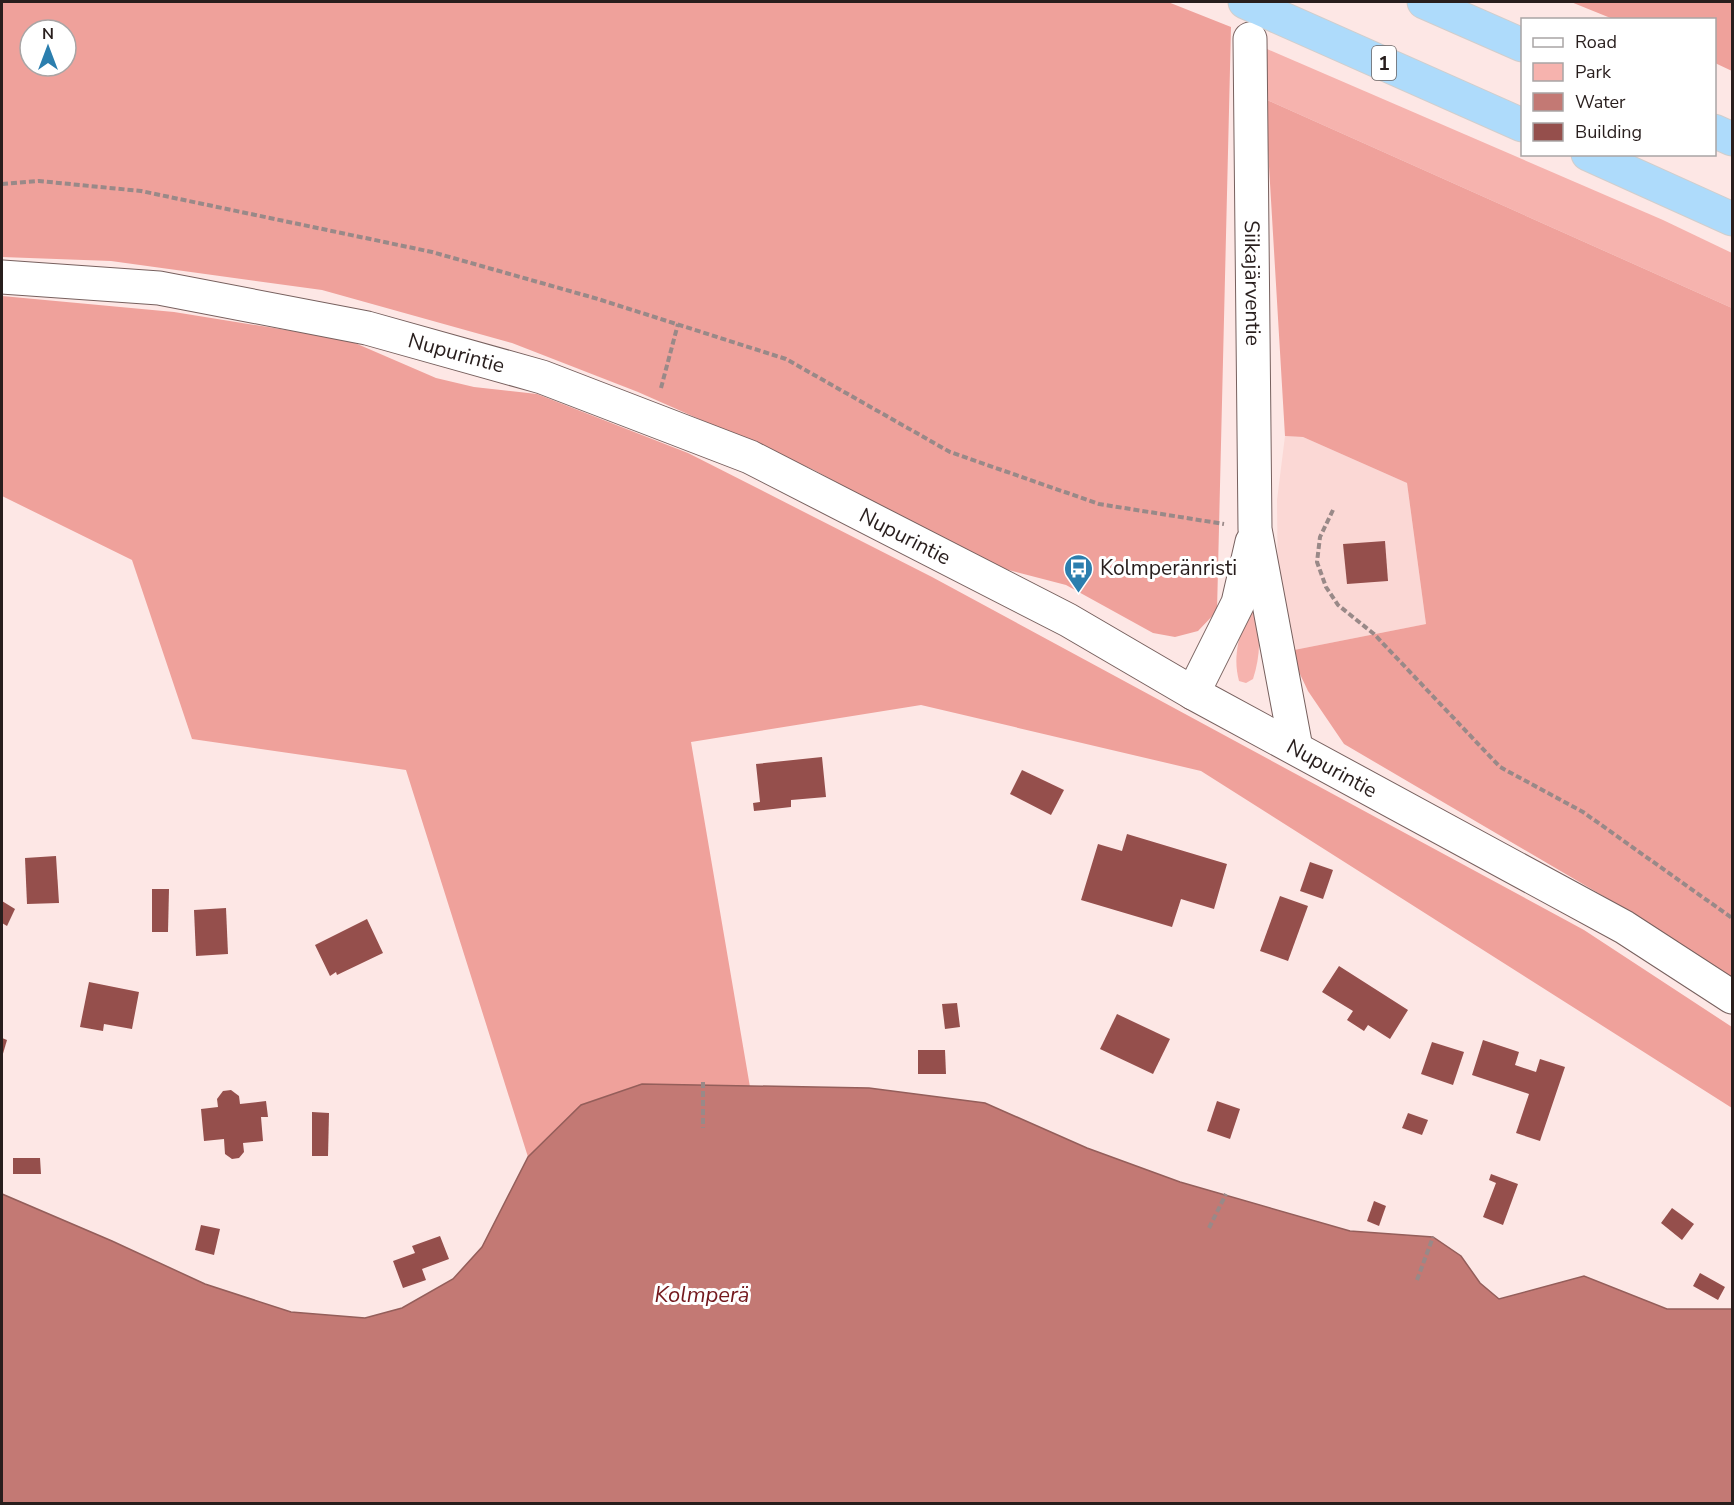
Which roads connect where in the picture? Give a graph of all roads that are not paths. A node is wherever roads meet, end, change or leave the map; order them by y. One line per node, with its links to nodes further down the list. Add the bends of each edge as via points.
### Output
1 (1245, 2): 5 (highway, 1)
2 (1424, 2): 4 (highway)
3 (1250, 39): 11 (main road, Siikajärventie)
4 (1521, 45)
5 (1521, 125)
6 (1716, 132): 7 (highway)
7 (1732, 139)
8 (1592, 156): 9 (highway)
9 (1732, 219)
10 (2, 277): 12 (main road, Nupurintie, via 159,288 367,328 542,377 750,456 1068,621)
11 (1255, 529): 12 (main road, via 1238,603); 13 (main road)
12 (1193, 693): 13 (main road, Nupurintie)
13 (1296, 748): 14 (main road, Nupurintie, via 1624,927)
14 (1732, 997)

